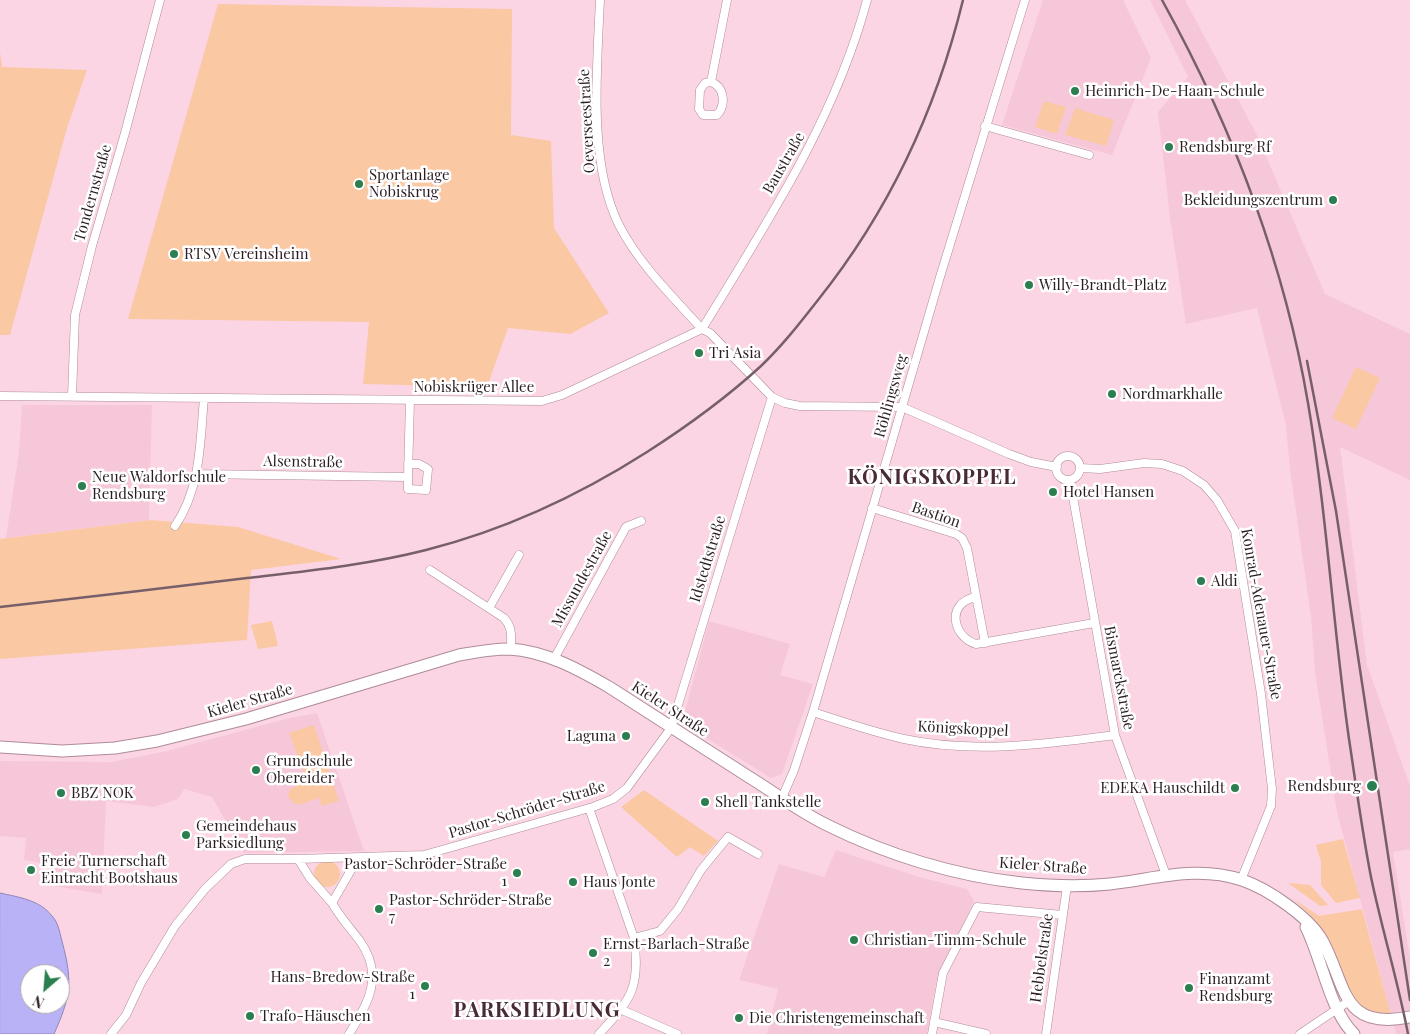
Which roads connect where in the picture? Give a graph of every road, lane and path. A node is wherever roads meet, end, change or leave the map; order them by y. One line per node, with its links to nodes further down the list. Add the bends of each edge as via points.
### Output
1 (160, 0): 11 (street, Tondernstraße, via 75,315)
2 (600, 0): 9 (street, Oeverseestraße, via 599,122 605,188 619,224 635,252)
3 (727, 0): 6 (street)
4 (867, 0): 9 (street, Baustraße, via 844,71 818,131)
5 (1025, 0): 7 (street, Röhlingsweg)
6 (711, 82): 6 (street, via 705,83 700,90 699,109 703,115 717,115 721,109 722,91 719,85)
7 (985, 126): 8 (street); 15 (street, Röhlingsweg)
8 (1089, 155)
9 (702, 328): 13 (street); 14 (street, Nobiskrüger Allee, via 562,396 542,401)
10 (0, 396): 11 (street, Nobiskrüger Allee)
11 (72, 396): 12 (street, Nobiskrüger Allee)
12 (204, 398): 14 (street, Nobiskrüger Allee); 19 (street)
13 (772, 398): 15 (street, via 800,406); 34 (street, Idstedtstraße)
14 (410, 400): 16 (street)
15 (902, 407): 17 (street, via 1009,454); 22 (street, Röhlingsweg)
16 (408, 464): 20 (street); 20 (street, via 419,464 428,469 426,490 408,489)
17 (1057, 467): 18 (street, via 1062,458 1070,456); 21 (street, via 1059,476)
18 (1080, 468): 21 (street, via 1076,477); 43 (street, Konrad-Adenauer-Straße, via 1100,469 1144,463 1162,464 1183,471 1213,495 1235,531 1260,685 1272,789 1271,806)
19 (197, 474): 20 (street, Alsenstraße); 24 (street, via 185,510)
20 (408, 477)
21 (1070, 480): 29 (street, Bismarckstraße)
22 (872, 508): 27 (street, Bastion, via 962,538 967,548); 33 (street, Röhlingsweg)
23 (641, 521): 32 (street, Missundestraße, via 626,527)
24 (174, 526)
25 (519, 555): 28 (street)
26 (430, 570): 28 (street)
27 (976, 597): 30 (street, Bastion); 30 (street, via 959,604 957,622 969,642)
28 (489, 608): 31 (street, via 509,624)
29 (1094, 623): 30 (street); 35 (street, Bismarckstraße)
30 (985, 643)
31 (511, 649): 32 (main road, Kieler Straße); 36 (main road, Kieler Straße, via 459,655 246,719 157,740 115,748 62,751)
32 (554, 659): 34 (main road, Kieler Straße, via 609,687)
33 (812, 712): 35 (street, Königskoppel, via 873,732 947,745 1004,747); 37 (street, Röhlingsweg)
34 (671, 728): 37 (main road, Kieler Straße); 38 (street, Pastor-Schröder-Straße, via 627,788 613,799)
35 (1115, 735): 42 (street, Bismarckstraße)
36 (0, 747)
37 (782, 798): 44 (main road, Kieler Straße, via 827,826 920,861 1021,883)
38 (589, 808): 40 (street, Pastor-Schröder-Straße, via 424,854); 48 (street)
39 (758, 854): 48 (street, via 728,837 700,870 660,931)
40 (358, 858): 41 (street, Pastor-Schröder-Straße); 45 (street)
41 (298, 859): 45 (street); 54 (street, Pastor-Schröder-Straße, via 245,859 224,868 174,926 126,1015)
42 (1166, 875): 43 (main road, Kieler Straße, via 1207,873); 44 (main road, Kieler Straße, via 1109,884)
43 (1241, 880): 47 (main road, Kieler Straße, via 1268,890)
44 (1067, 886): 46 (street, Hebbelstraße)
45 (332, 903): 55 (street, via 371,962 371,991)
46 (1062, 915): 53 (street, via 977,907 943,973); 60 (street, Hebbelstraße)
47 (1301, 918): 49 (main road, Kieler Straße, via 1314,928 1322,941); 51 (main road, Kieler Straße, via 1318,954)
48 (634, 938): 50 (street, via 636,972 632,992)
49 (1349, 1001): 51 (street); 52 (main road, via 1373,1019)
50 (622, 1010): 56 (street); 57 (street)
51 (1337, 1010): 61 (street); 62 (main road, Kieler Straße)
52 (1410, 1017)
53 (934, 1022): 58 (street); 59 (street)
54 (111, 1034)
55 (349, 1034)
56 (599, 1034)
57 (676, 1034)
58 (932, 1034)
59 (986, 1034)
60 (1046, 1034)
61 (1300, 1034)
62 (1354, 1034)

